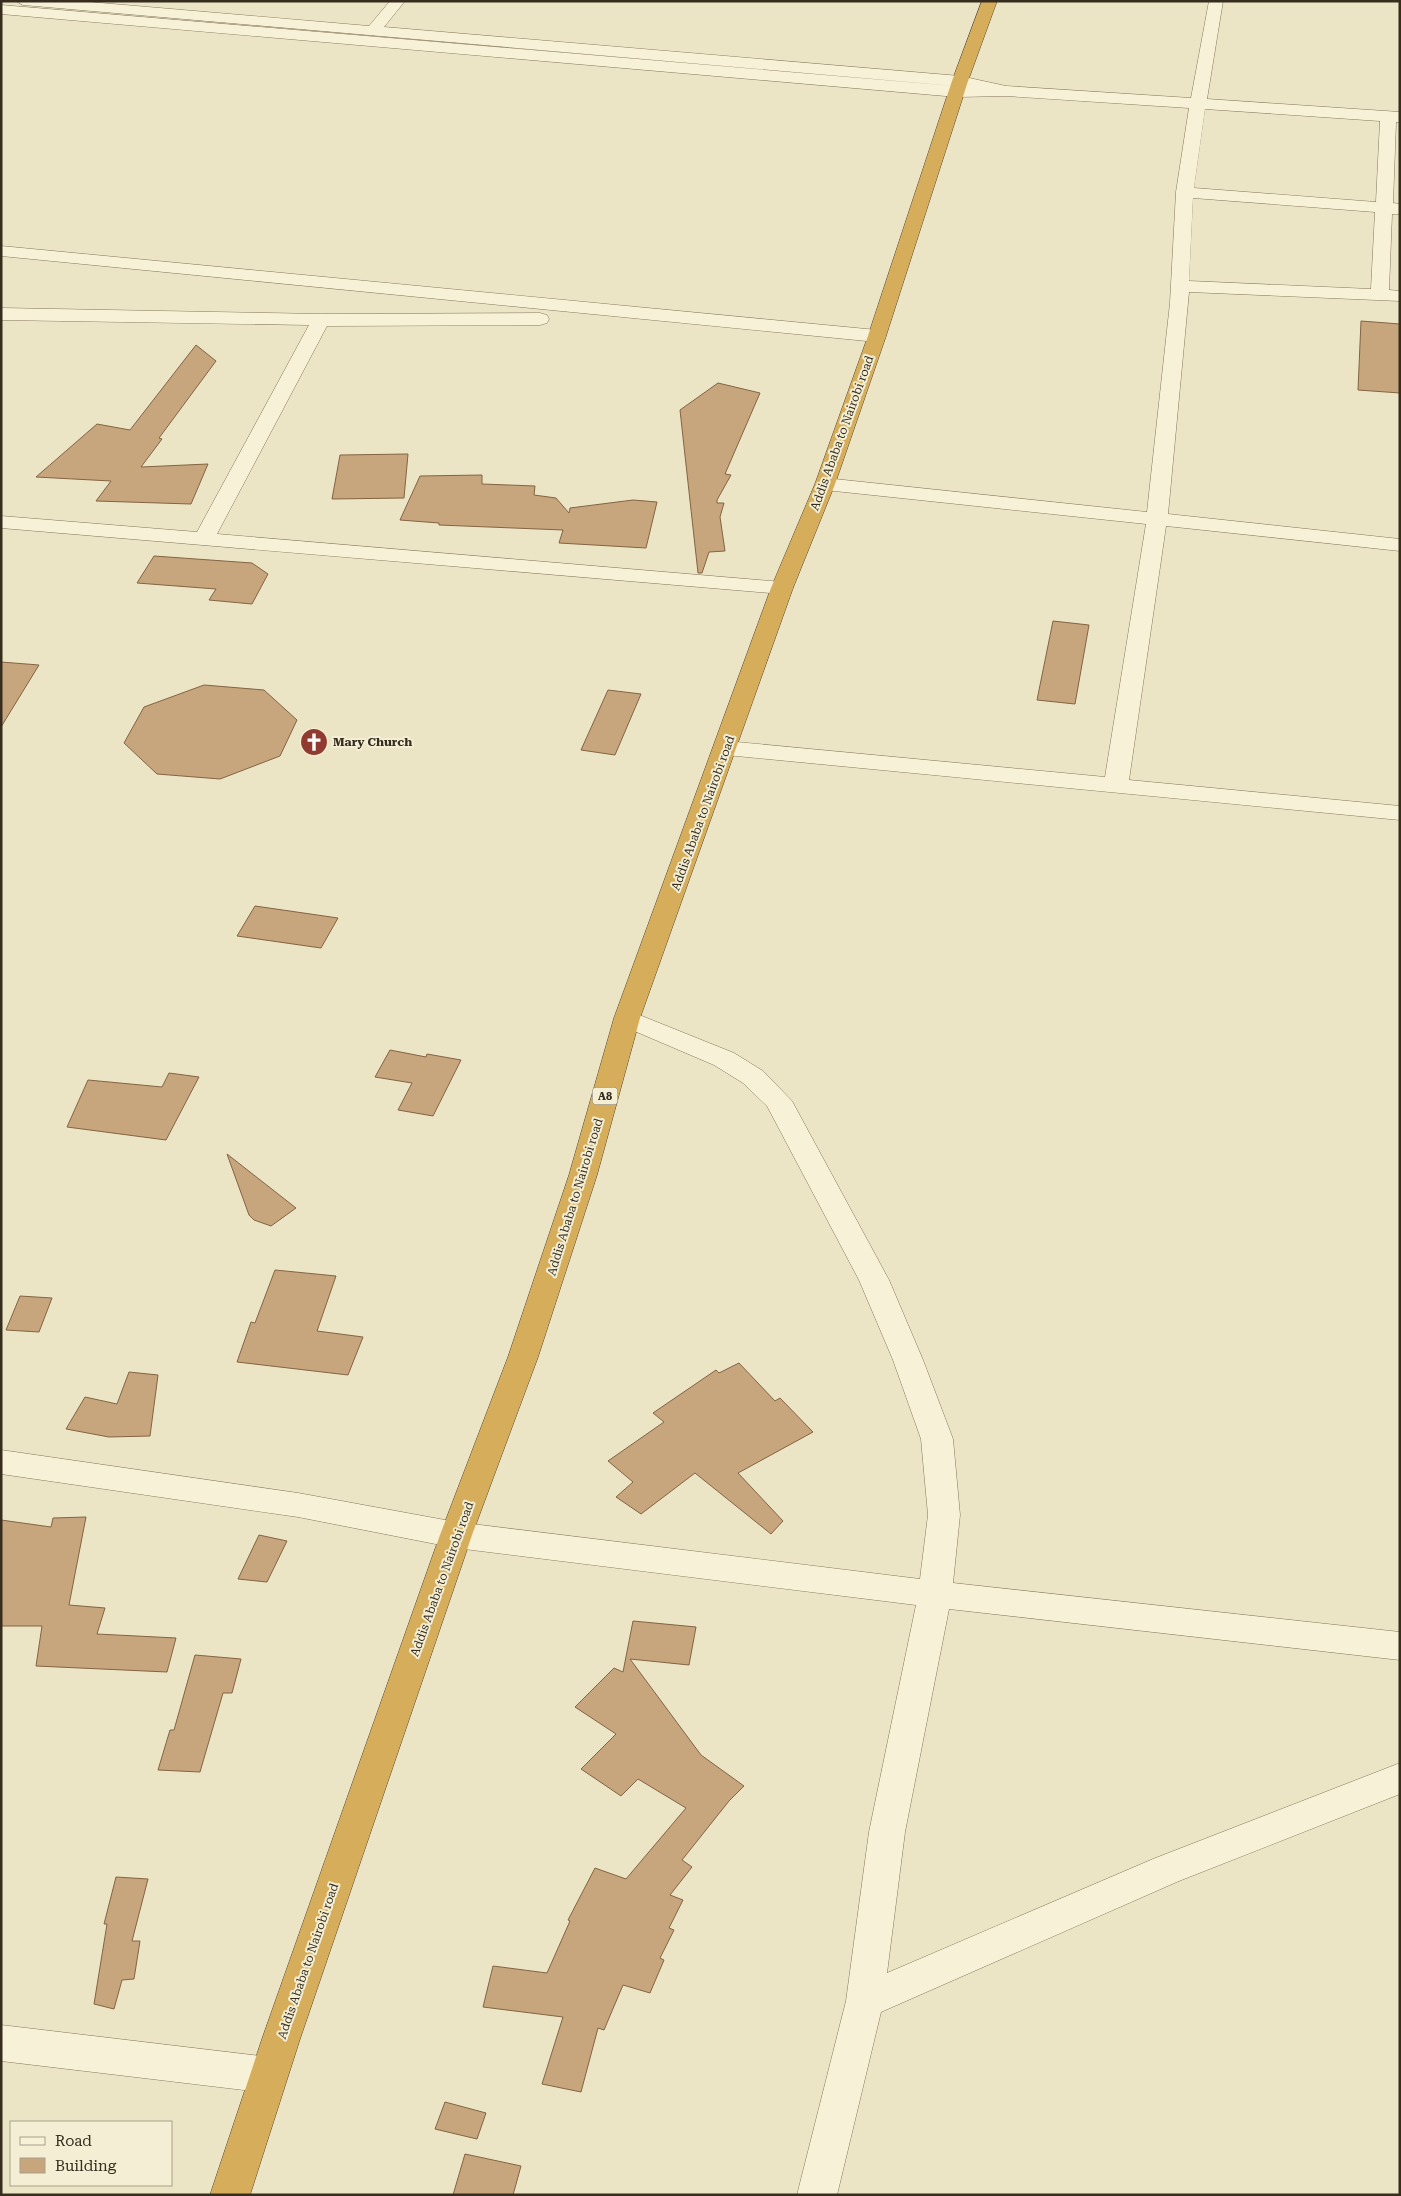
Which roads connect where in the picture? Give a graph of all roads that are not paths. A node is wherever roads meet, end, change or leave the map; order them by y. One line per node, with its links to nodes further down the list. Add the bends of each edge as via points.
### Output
1 (23, 1): 6 (street)
2 (398, 1): 6 (street)
3 (990, 1): 7 (highway, Addis Ababa to Nairobi road / A8)
4 (1216, 1): 8 (street)
5 (1, 9): 7 (street)
6 (374, 30): 7 (street)
7 (959, 86): 8 (street); 19 (highway, Addis Ababa to Nairobi road / A8)
8 (1198, 104): 9 (street); 10 (street)
9 (1394, 116): 11 (street)
10 (1185, 192): 11 (street); 13 (street)
11 (1392, 208): 14 (street)
12 (1, 251): 17 (street)
13 (1180, 286): 14 (street); 21 (street)
14 (1380, 295): 15 (street)
15 (1400, 296)
16 (1, 314): 18 (street)
17 (689, 318): 18 (street); 19 (street)
18 (321, 320): 23 (street)
19 (877, 336): 20 (highway, Addis Ababa to Nairobi road / A8)
20 (825, 484): 21 (street); 25 (highway, Addis Ababa to Nairobi road / A8)
21 (1157, 520): 24 (street); 27 (street)
22 (1, 522): 23 (street)
23 (204, 539): 25 (street)
24 (1400, 546)
25 (782, 588): 26 (highway, Addis Ababa to Nairobi road / A8)
26 (726, 748): 27 (street); 29 (highway, Addis Ababa to Nairobi road / A8)
27 (1116, 786): 28 (street)
28 (1400, 813)
29 (628, 1018): 31 (highway, Addis Ababa to Nairobi road / A8, via 583,1175 523,1358); 32 (street, via 724,1059 753,1077 778,1101 874,1280 938,1439 944,1515)
30 (1, 1462): 31 (street, via 298,1505)
31 (456, 1535): 32 (street); 37 (highway, Addis Ababa to Nairobi road / A8)
32 (935, 1594): 33 (street); 35 (street, via 887,1832)
33 (1400, 1646)
34 (1400, 1778): 35 (street, via 1166,1870)
35 (865, 2001): 39 (street)
36 (1, 2042): 37 (street)
37 (269, 2075): 38 (highway, Addis Ababa to Nairobi road / A8)
38 (230, 2195)
39 (817, 2195)

